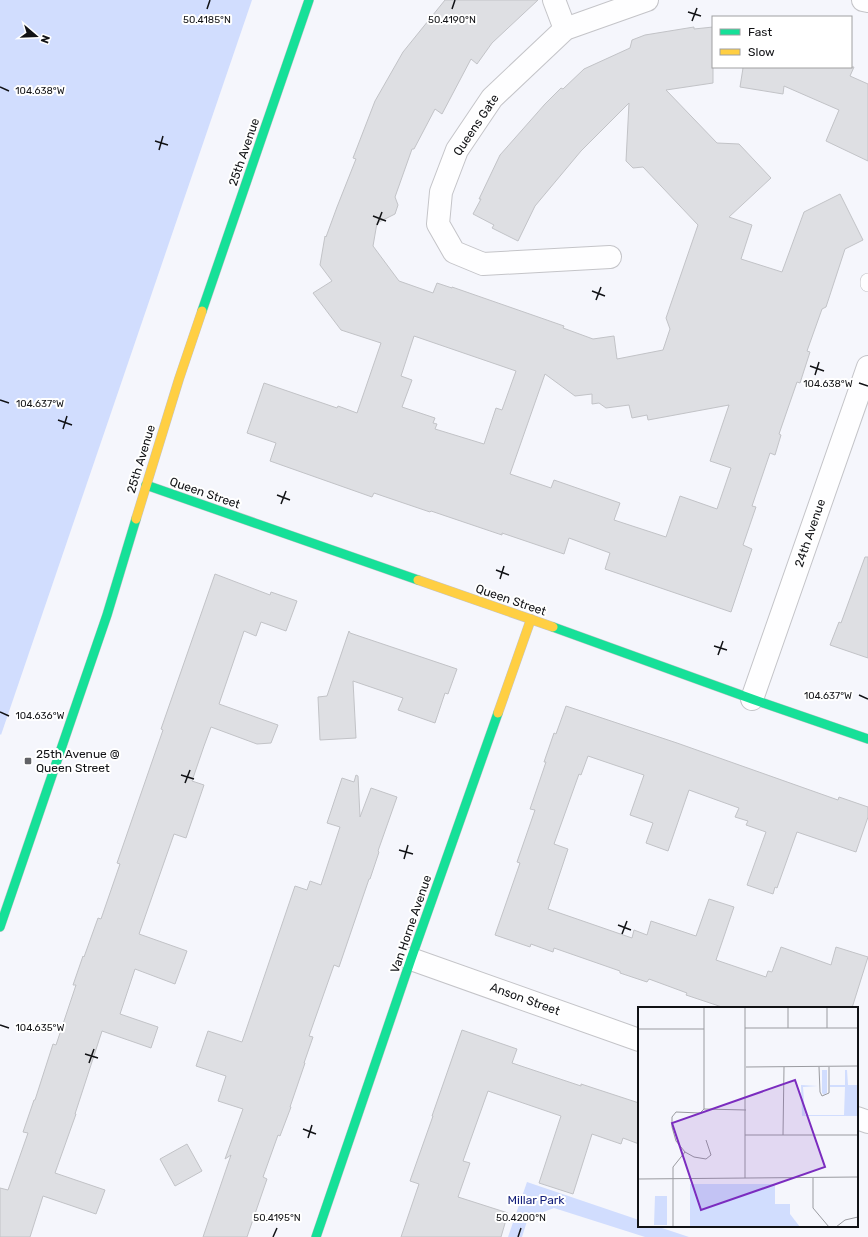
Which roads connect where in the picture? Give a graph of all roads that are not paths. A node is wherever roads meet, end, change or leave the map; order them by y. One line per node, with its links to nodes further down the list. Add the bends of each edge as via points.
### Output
1 (308, 0): 9 (street, 25th Avenue, via 178,380)
2 (554, 0): 6 (street)
3 (647, 0): 6 (street, Queens Gate)
4 (863, 0): 5 (street)
5 (868, 2)
6 (565, 29): 7 (street, Queens Gate, via 492,98 457,150 441,192 438,224 454,252 483,264)
7 (610, 257)
8 (868, 366): 11 (street, 24th Avenue)
9 (146, 485): 10 (street, Queen Street); 13 (street, 25th Avenue, via 107,615)
10 (531, 619): 11 (street, Queen Street); 14 (street, Van Horne Avenue)
11 (752, 699): 12 (street, Queen Street)
12 (868, 739)
13 (0, 927)
14 (411, 959): 15 (street, Anson Street); 18 (street, Van Horne Avenue)
15 (638, 1040)
16 (858, 1118): 17 (street)
17 (868, 1122)
18 (316, 1237)

